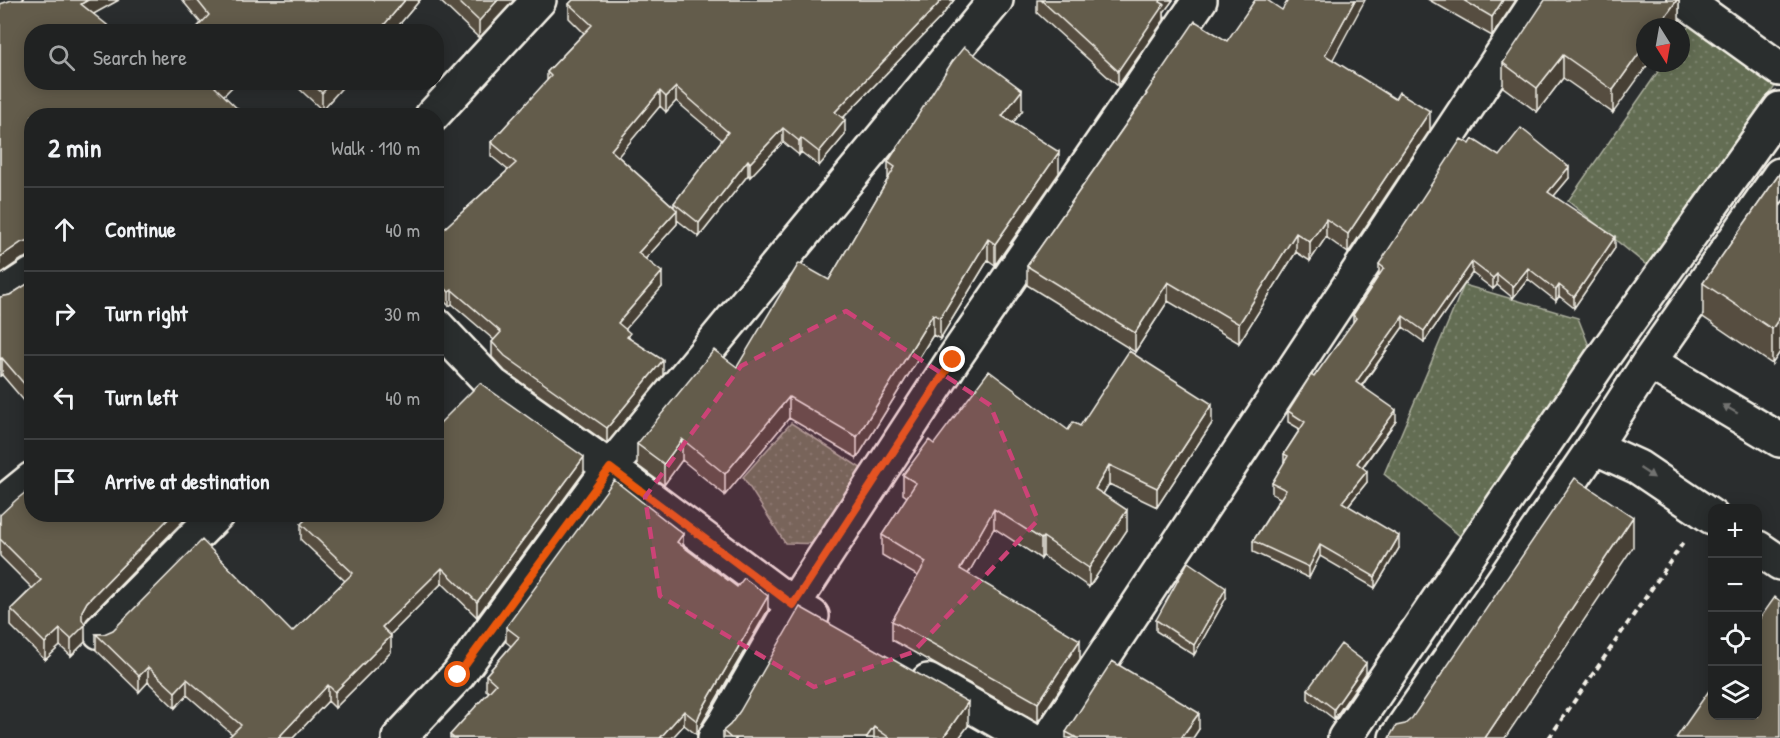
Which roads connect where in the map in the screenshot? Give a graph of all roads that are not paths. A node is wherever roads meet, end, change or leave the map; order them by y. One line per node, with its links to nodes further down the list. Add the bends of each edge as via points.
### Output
1 (5, 0): 7 (street)
2 (539, 0): 9 (street)
3 (996, 0): 18 (street)
4 (1200, 0): 25 (street, via 953,360)
5 (1538, 0): 32 (street)
6 (1684, 0): 8 (street)
7 (0, 3)
8 (1780, 69)
9 (439, 108)
10 (1780, 109): 33 (street, via 1601,360)
11 (1780, 175): 15 (street)
12 (24, 280): 13 (street)
13 (0, 296)
14 (444, 333): 18 (street, via 493,385)
15 (1649, 362): 16 (street, one-way to 15); 17 (street)
16 (1780, 440)
17 (1594, 447): 21 (street, one-way to 21, via 1638,467); 34 (street)
18 (610, 468): 25 (street); 29 (street, via 458,675)
19 (24, 486): 20 (street)
20 (0, 505)
21 (1708, 513)
22 (209, 522): 27 (street)
23 (1762, 551): 24 (street)
24 (1780, 563)
25 (793, 605): 26 (street); 30 (street)
26 (834, 628)
27 (100, 632)
28 (906, 669): 31 (street)
29 (399, 738)
30 (715, 738)
31 (1028, 738)
32 (1050, 738)
33 (1345, 738)
34 (1396, 738)

